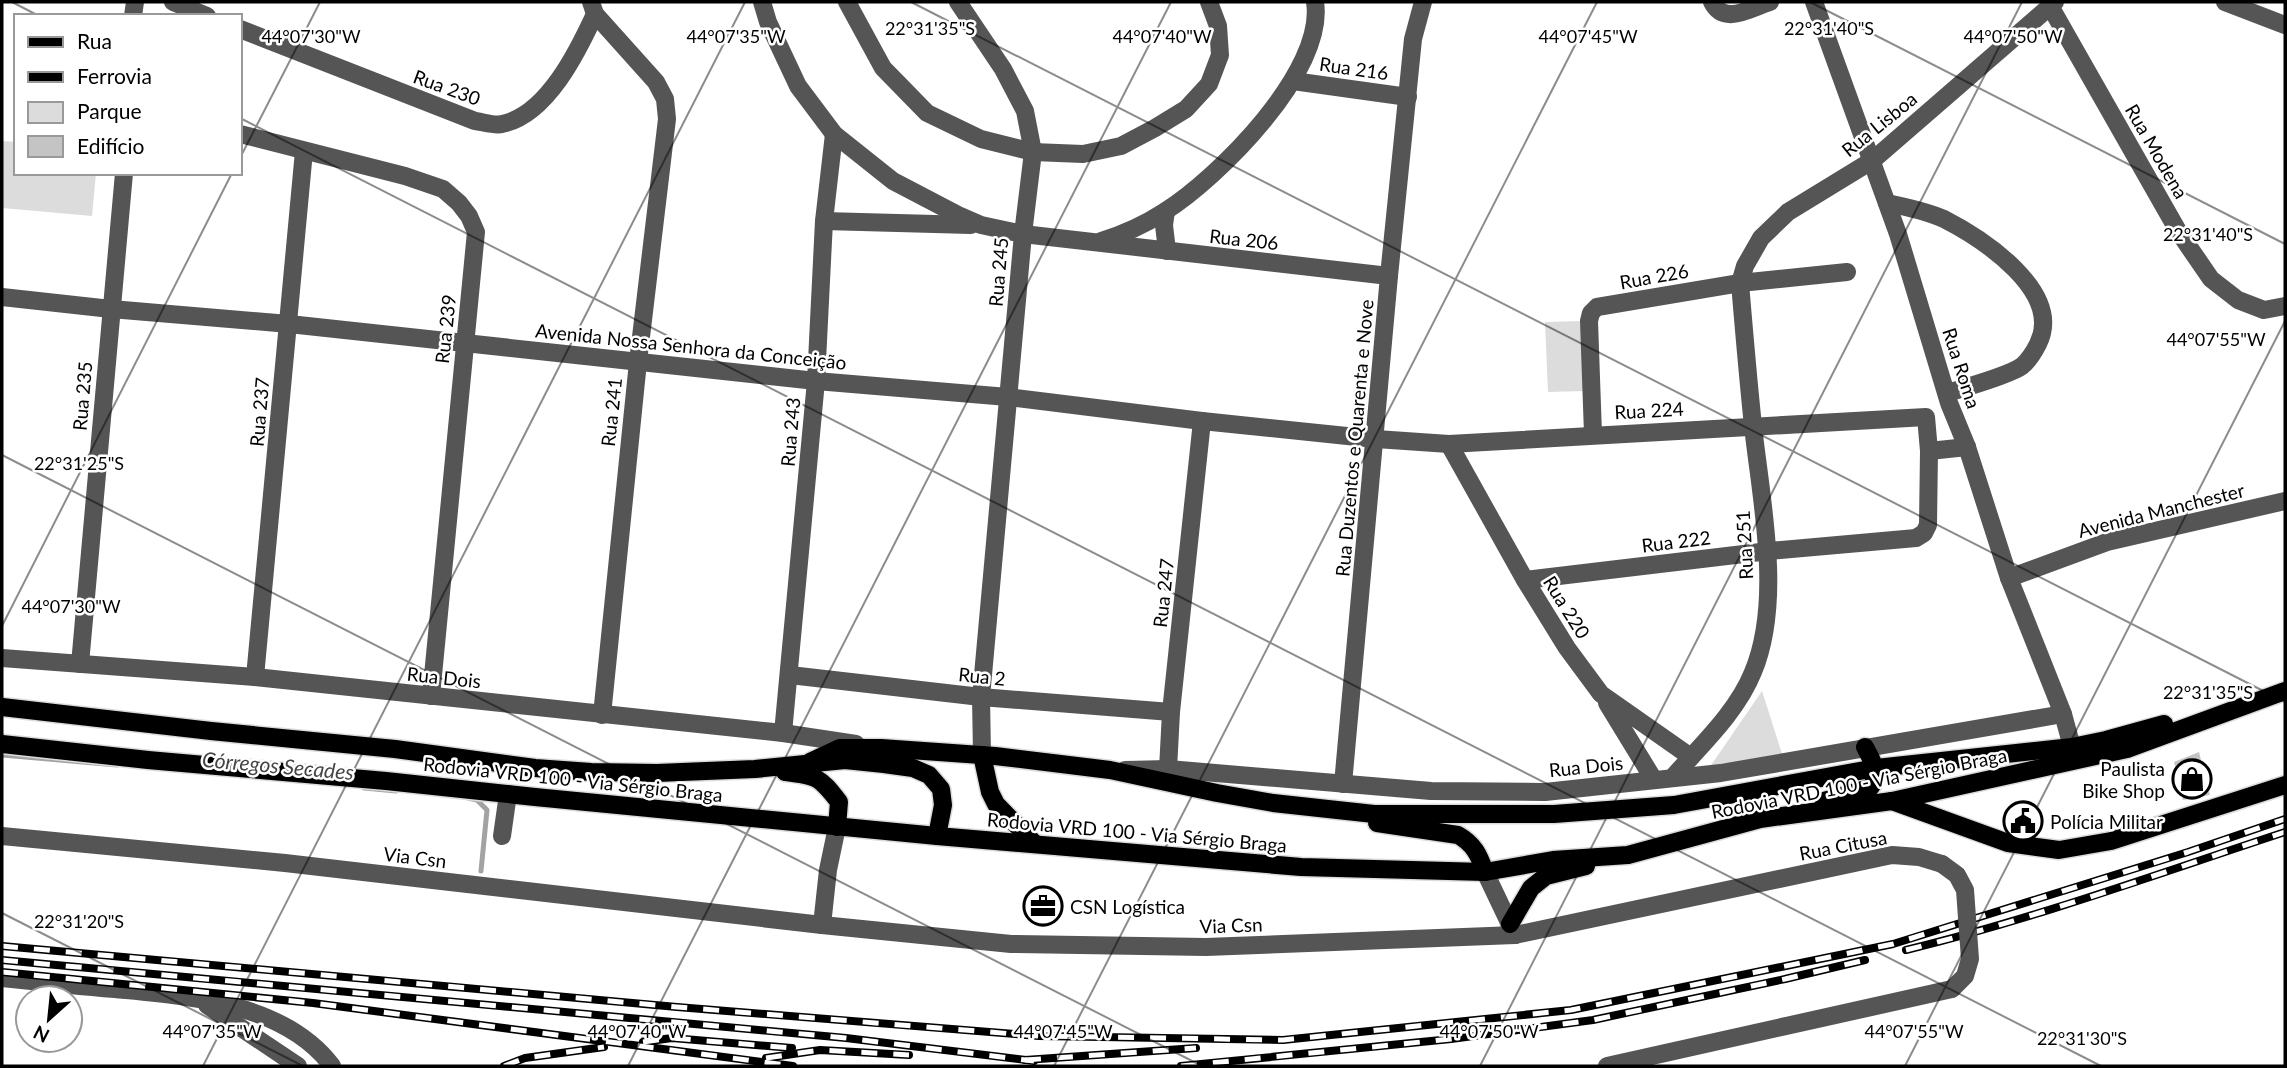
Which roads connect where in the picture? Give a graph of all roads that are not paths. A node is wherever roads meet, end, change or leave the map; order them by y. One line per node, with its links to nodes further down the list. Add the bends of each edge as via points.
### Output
1 (173, 2): 14 (street)
2 (762, 2): 19 (street, via 798,86)
3 (847, 2): 22 (street, via 883,68 926,113 981,139)
4 (958, 2): 22 (street, Rua 245, via 1020,100)
5 (1209, 2): 22 (street, via 1218,26 1220,55 1209,84 1186,109 1121,146 1083,153)
6 (1315, 2): 17 (street, via 1309,49)
7 (1423, 2): 18 (street, via 1413,39)
8 (1712, 2): 9 (street, via 1724,14 1734,15)
9 (1770, 2)
10 (1814, 2): 23 (street, Rua Roma)
11 (2225, 2): 15 (street)
12 (2052, 4): 23 (street, Rua Lisboa); 36 (street, Rua Modena, via 2178,231 2211,279 2238,300 2264,310)
13 (593, 8): 16 (street, Rua 230, via 576,55 552,90 525,114 501,125 475,121); 40 (street, Rua 241, via 665,99 667,119)
14 (202, 14)
15 (2285, 25)
16 (242, 30)
17 (1293, 81): 18 (street, Rua 216); 26 (street, via 1252,135)
18 (1408, 97): 33 (street, Rua Duzentos e Quarenta e Nove)
19 (834, 134): 27 (street, Rua 243); 28 (street, via 893,181)
20 (242, 135): 21 (street, Rua 239)
21 (304, 151): 38 (street, Rua 237); 39 (street, Rua 239, via 405,176 443,189 459,203 476,232)
22 (1033, 152): 29 (street, Rua 245)
23 (1873, 160): 25 (street, Rua Roma); 34 (street, Rua Lisboa, via 1788,212 1761,237)
24 (124, 175): 37 (street, Rua 235)
25 (1887, 203): 42 (street, Rua Roma); 42 (street, via 1918,209 1970,233 2027,283 2042,314 2042,334 2021,367)
26 (1166, 211): 30 (street, via 1132,231); 31 (street)
27 (824, 221): 28 (street); 41 (street, Rua 243)
28 (981, 225): 29 (street, Rua 206)
29 (1023, 234): 30 (street, Rua 206); 43 (street, Rua 245)
30 (1094, 243): 31 (street, Rua 206)
31 (1167, 251): 33 (street, Rua 206)
32 (1847, 272): 34 (street, Rua 226)
33 (1389, 276): 47 (street, Rua Duzentos e Quarenta e Nove)
34 (1740, 283): 45 (street, Rua 251); 46 (street, Rua 226, via 1597,307 1591,313)
35 (2, 297): 37 (street, Avenida Nossa Senhora da Conceição)
36 (2285, 306)
37 (111, 309): 38 (street, Avenida Nossa Senhora da Conceição); 56 (street, Rua 235)
38 (289, 324): 39 (street, Avenida Nossa Senhora da Conceição); 58 (street, Rua 237)
39 (465, 342): 40 (street, Avenida Nossa Senhora da Conceição); 61 (street, Rua 239)
40 (638, 362): 41 (street, Avenida Nossa Senhora da Conceição); 67 (street, Rua 241)
41 (816, 381): 43 (street, Avenida Nossa Senhora da Conceição); 57 (street, Rua 243)
42 (1947, 393): 49 (street, Rua Roma)
43 (1008, 397): 44 (street, Avenida Nossa Senhora da Conceição); 62 (street, Rua 245)
44 (1202, 421): 47 (street, Avenida Nossa Senhora da Conceição); 65 (street, Rua 247)
45 (1753, 426): 46 (street, Rua 224); 50 (street, Rua 224, via 1926,417); 52 (street, Rua 251)
46 (1593, 434): 48 (street, Rua 224)
47 (1376, 439): 48 (street, Rua 224); 82 (street, Rua Duzentos e Quarenta e Nove)
48 (1449, 444): 54 (street, Rua 220)
49 (1966, 447): 50 (street); 53 (street, Rua Roma)
50 (1929, 451): 52 (street, Rua 222, via 1928,525 1924,533 1916,538)
51 (2285, 501): 53 (street, Avenida Manchester, via 2107,542)
52 (1769, 551): 54 (street, Rua 222); 74 (street, Rua 251, via 1765,631 1753,673 1734,706)
53 (2009, 578): 66 (street, Rua Roma)
54 (1525, 580): 60 (street, Rua 220)
55 (2, 658): 56 (street, Rua Dois)
56 (80, 664): 58 (street, Rua Dois)
57 (790, 676): 62 (street, Rua 2); 68 (street, Rua 243)
58 (256, 677): 61 (street, Rua Dois)
59 (2285, 691): 63 (main road, Rodovia VRD 100 - Via Sérgio Braga)
60 (1601, 694): 74 (street, Rua 220); 81 (street)
61 (431, 696): 67 (street, Rua Dois)
62 (981, 697): 65 (street, Rua 2); 73 (street, Rua 245)
63 (2252, 701): 71 (main road, Rodovia VRD 100 - Via Sérgio Braga); 86 (main road, Rodovia VRD 100 - Via Sérgio Braga, via 2127,749)
64 (2, 707): 77 (main road, Rodovia VRD 100 - Via Sérgio Braga, via 549,769 640,773)
65 (1171, 712): 78 (street, Rua 247)
66 (2063, 714): 70 (street, Rua Dois); 71 (street, Rua Roma)
67 (602, 715): 68 (street, Rua Dois)
68 (783, 733): 72 (street, Rua Dois)
69 (2, 744): 85 (main road, Rodovia VRD 100 - Via Sérgio Braga)
70 (1865, 747): 76 (main road); 80 (street, Rua Dois, via 1721,774)
71 (2072, 747): 76 (main road, Rodovia VRD 100 - Via Sérgio Braga)
72 (881, 748): 73 (main road, Rodovia VRD 100 - Via Sérgio Braga); 75 (main road, Rodovia VRD 100 - Via Sérgio Braga, via 841,748)
73 (982, 755): 79 (main road, Rodovia VRD 100 - Via Sérgio Braga); 92 (main road, via 996,804)
74 (1691, 757): 80 (street, Rua 251)
75 (810, 762): 77 (main road, Rodovia VRD 100 - Via Sérgio Braga); 91 (main road, via 884,764 929,775 941,789)
76 (1876, 768): 84 (main road, Rodovia VRD 100 - Via Sérgio Braga, via 1674,804 1554,814 1374,814); 87 (main road, via 1870,788)
77 (755, 769): 88 (main road, via 814,775 839,802)
78 (1168, 769): 79 (street, Rua Dois); 82 (street, Rua Dois)
79 (1110, 770): 84 (main road, Rodovia VRD 100 - Via Sérgio Braga)
80 (1673, 778): 81 (street, Rua Dois)
81 (1654, 780): 82 (street, Rua Dois, via 1545,792 1431,791)
82 (1343, 784)
83 (2285, 785): 86 (main road, via 2111,841 2059,850 2008,843)
84 (1217, 793): 94 (main road, via 1329,817 1458,835 1478,853)
85 (508, 794): 88 (main road, Rodovia VRD 100 - Via Sérgio Braga); 90 (street)
86 (1892, 801): 87 (main road, Rodovia VRD 100 - Via Sérgio Braga)
87 (1760, 819): 93 (main road, Rodovia VRD 100 - Via Sérgio Braga)
88 (837, 827): 91 (main road, Rodovia VRD 100 - Via Sérgio Braga); 95 (street)
89 (2, 836): 95 (street, Via Csn, via 285,863)
90 (502, 836)
91 (937, 836): 92 (main road, Rodovia VRD 100 - Via Sérgio Braga)
92 (1035, 844): 94 (main road, Rodovia VRD 100 - Via Sérgio Braga, via 1301,866)
93 (1628, 855): 94 (main road, Rodovia VRD 100 - Via Sérgio Braga, via 1553,860); 96 (main road, via 1546,876 1531,888)
94 (1485, 872): 96 (street)
95 (822, 925): 96 (street, Via Csn, via 1011,944 1206,947)
96 (1512, 929): 101 (street, Rua Citusa, bridge, via 1892,855 1942,864 1957,875 1965,890 1970,959 1965,976 1952,989)
97 (2, 978): 98 (street)
98 (195, 997): 99 (street); 100 (street, via 284,1026)
99 (298, 1066)
100 (331, 1066)
101 (1606, 1066)

